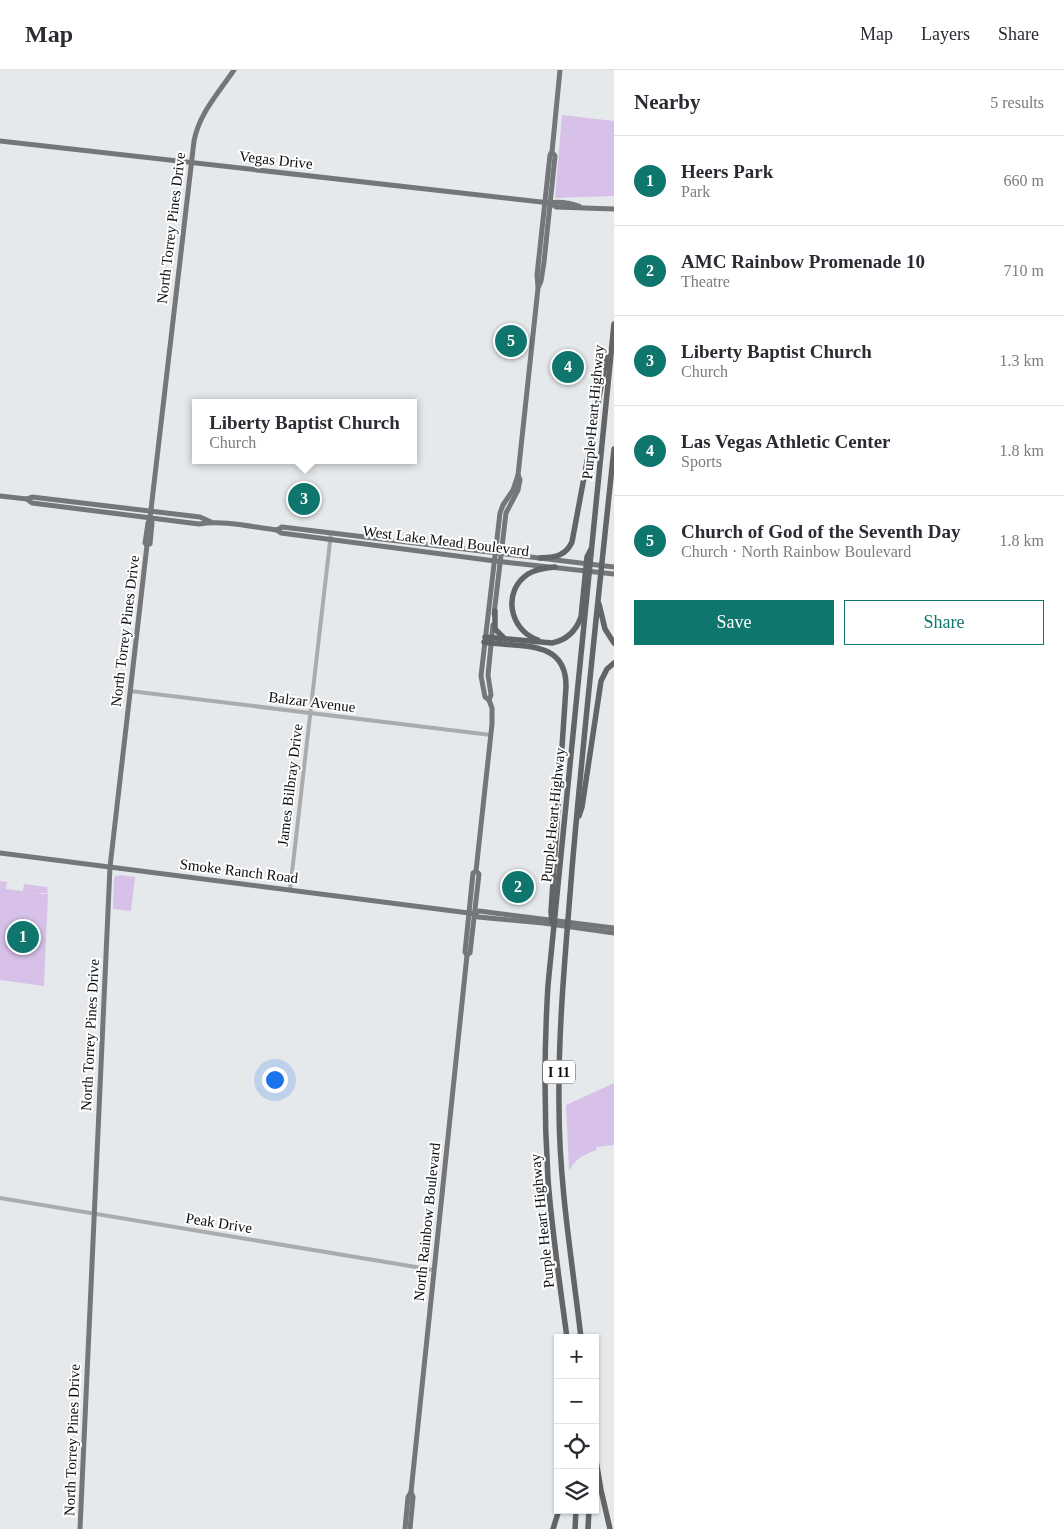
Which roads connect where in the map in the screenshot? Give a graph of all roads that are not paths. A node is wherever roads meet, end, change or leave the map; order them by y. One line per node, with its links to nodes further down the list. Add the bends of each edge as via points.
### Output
1 (234, 70): 4 (main road, North Torrey Pines Drive, via 199,123)
2 (560, 70): 5 (main road, North Rainbow Boulevard, via 552,152 555,156)
3 (0, 141): 4 (main road, Vegas Drive)
4 (192, 163): 5 (main road, Vegas Drive); 14 (main road, North Torrey Pines Drive)
5 (547, 203): 6 (main road, Vegas Drive); 24 (main road, North Rainbow Boulevard, via 518,475 501,509)
6 (614, 209)
7 (614, 324): 8 (highway, Purple Heart Highway / I 11)
8 (611, 350): 20 (highway, Purple Heart Highway / I 11); 25 (highway, via 605,365 572,542 563,554)
9 (614, 449): 30 (highway, Purple Heart Highway / I 11)
10 (0, 496): 11 (main road, West Lake Mead Boulevard)
11 (27, 499): 12 (main road, West Lake Mead Boulevard, via 32,496); 13 (main road, West Lake Mead Boulevard, via 32,503)
12 (72, 502): 13 (main road); 14 (main road, West Lake Mead Boulevard)
13 (71, 508): 15 (main road, West Lake Mead Boulevard)
14 (151, 511): 15 (main road, North Torrey Pines Drive); 16 (main road, West Lake Mead Boulevard, via 200,517)
15 (150, 518): 16 (main road, West Lake Mead Boulevard, via 199,524); 37 (main road, North Torrey Pines Drive)
16 (211, 522): 17 (main road, West Lake Mead Boulevard, via 281,533)
17 (331, 536): 18 (main road, West Lake Mead Boulevard); 21 (main road, West Lake Mead Boulevard); 38 (street, James Bilbray Drive)
18 (383, 539): 19 (main road, West Lake Mead Boulevard); 21 (main road)
19 (395, 541): 22 (main road, West Lake Mead Boulevard); 23 (main road)
20 (593, 542): 32 (highway, via 587,557); 48 (highway, Purple Heart Highway / I 11)
21 (377, 546): 23 (main road, West Lake Mead Boulevard)
22 (457, 548): 23 (main road); 24 (main road, West Lake Mead Boulevard)
23 (420, 549): 26 (main road, West Lake Mead Boulevard)
24 (499, 554): 25 (main road, West Lake Mead Boulevard); 26 (main road, North Rainbow Boulevard)
25 (540, 558): 28 (main road, West Lake Mead Boulevard)
26 (498, 561): 27 (main road, West Lake Mead Boulevard); 31 (main road, North Rainbow Boulevard); 34 (main road, North Rainbow Boulevard)
27 (555, 567): 29 (main road, West Lake Mead Boulevard); 32 (highway, via 535,570 521,580 512,599 515,620 532,638 549,641 565,636)
28 (614, 567)
29 (614, 574)
30 (598, 598): 35 (highway, via 605,629); 40 (highway, Purple Heart Highway / I 11)
31 (494, 611): 33 (highway, via 496,632); 34 (main road, North Rainbow Boulevard)
32 (580, 620): 33 (highway, via 578,626 558,642)
33 (505, 639): 34 (highway)
34 (488, 640): 39 (main road, North Rainbow Boulevard); 48 (highway, via 549,651 558,658 565,671 560,803 551,912)
35 (614, 643)
36 (614, 663): 40 (highway, via 601,681 582,807)
37 (130, 691): 38 (street, Balzar Avenue); 42 (main road, North Torrey Pines Drive)
38 (310, 713): 39 (street, Balzar Avenue); 43 (street, James Bilbray Drive)
39 (491, 735): 44 (main road, North Rainbow Boulevard, via 476,870 479,874)
40 (576, 822): 53 (highway, Purple Heart Highway / I 11, via 563,980 559,1105 564,1204)
41 (0, 853): 42 (main road, Smoke Ranch Road)
42 (110, 867): 43 (main road, Smoke Ranch Road); 50 (main road, North Torrey Pines Drive)
43 (290, 890): 44 (main road, Smoke Ranch Road)
44 (472, 913): 45 (main road, Smoke Ranch Road, via 478,917); 51 (main road, North Rainbow Boulevard, via 465,952)
45 (579, 926): 46 (main road, Smoke Ranch Road); 47 (main road, Smoke Ranch Road)
46 (614, 928)
47 (614, 933)
48 (553, 934): 52 (highway, Purple Heart Highway / I 11, via 546,1028 545,1107 549,1189)
49 (0, 1198): 50 (street, Peak Drive)
50 (94, 1214): 51 (street, Peak Drive); 59 (main road, North Torrey Pines Drive)
51 (434, 1270): 55 (main road, North Rainbow Boulevard)
52 (567, 1334)
53 (582, 1334)
54 (597, 1469): 65 (highway)
55 (411, 1492): 60 (main road, North Rainbow Boulevard); 61 (main road, North Rainbow Boulevard)
56 (557, 1514): 62 (highway)
57 (576, 1514): 63 (highway)
58 (589, 1514): 64 (highway)
59 (80, 1529)
60 (405, 1529)
61 (410, 1529)
62 (553, 1529)
63 (575, 1529)
64 (588, 1529)
65 (610, 1529)

